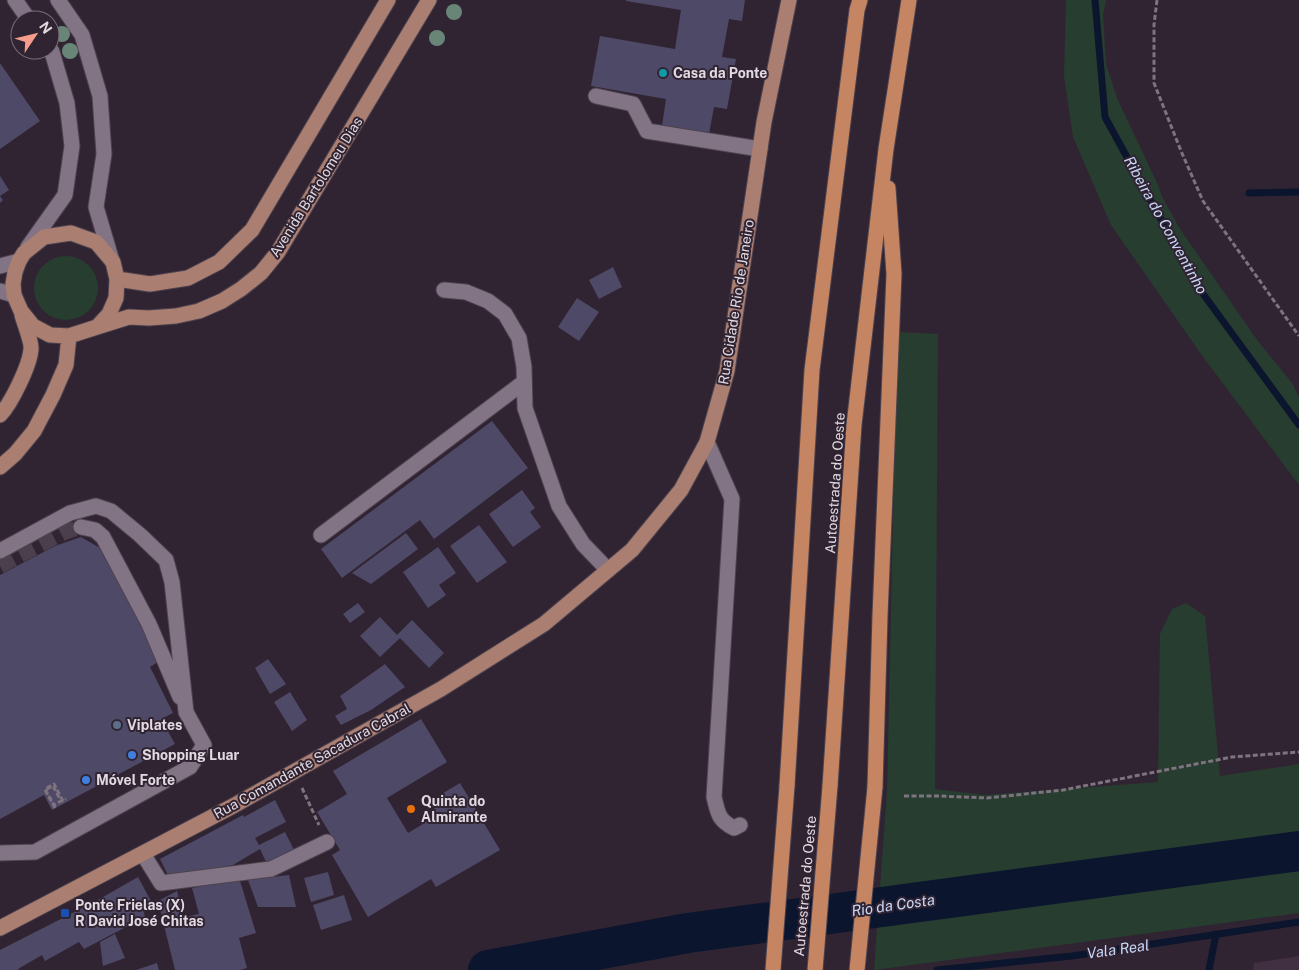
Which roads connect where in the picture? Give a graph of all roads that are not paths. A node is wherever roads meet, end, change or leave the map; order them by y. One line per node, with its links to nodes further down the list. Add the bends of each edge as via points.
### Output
1 (58, 0): 12 (street, via 82,35 100,96 104,154 96,207)
2 (388, 0): 14 (main road, via 252,230 219,262 188,278 150,284)
3 (429, 0): 18 (main road, Avenida Bartolomeu Dias, via 278,252 261,273 222,301 200,311 176,316 129,318)
4 (789, 0): 9 (main road, Rua Cidade Rio de Janeiro)
5 (860, 0): 34 (highway, Autoestrada do Oeste, bridge, via 812,370)
6 (909, 0): 10 (highway, Autoestrada do Oeste)
7 (54, 60): 11 (street, via 67,103 72,146 65,195)
8 (596, 96): 9 (street, via 633,104 647,131)
9 (760, 149): 22 (main road, Rua Cidade Rio de Janeiro, via 727,371)
10 (886, 149): 35 (highway, Autoestrada do Oeste, bridge, via 854,425); 36 (highway, bridge, via 894,274 876,787)
11 (21, 257): 12 (main road, via 44,237 71,232 96,242); 13 (street); 16 (main road)
12 (113, 262): 14 (main road)
13 (0, 266)
14 (117, 280): 18 (main road, via 116,298 109,314)
15 (444, 290): 20 (street, via 466,292 481,298 504,314 519,338)
16 (7, 293): 17 (main road)
17 (21, 312): 19 (main road, via 33,326 50,335); 21 (main road, via 31,348 24,374)
18 (97, 327): 19 (main road)
19 (70, 336): 23 (main road, via 66,365 50,402 34,431)
20 (524, 382): 25 (street); 27 (street, via 525,408 559,506 584,544)
21 (0, 415)
22 (707, 442): 27 (main road, Rua Cidade Rio de Janeiro, via 681,490 632,550); 29 (street, via 732,500 714,798 719,815 726,824 734,828)
23 (0, 467)
24 (81, 527): 28 (street, via 95,530 103,537 149,624)
25 (321, 534)
26 (0, 552): 28 (street, via 70,513 96,506 111,511 140,535 166,560 172,582)
27 (608, 570): 32 (main road, Rua Comandante Sacadura Cabral, via 544,624 441,689)
28 (186, 712): 31 (street, via 204,744 190,767 35,852)
29 (740, 825)
30 (327, 842): 32 (street, via 270,869 161,883)
31 (0, 853)
32 (143, 854): 33 (main road, Rua Comandante Sacadura Cabral)
33 (0, 928)
34 (773, 970)
35 (815, 970)
36 (857, 970)

